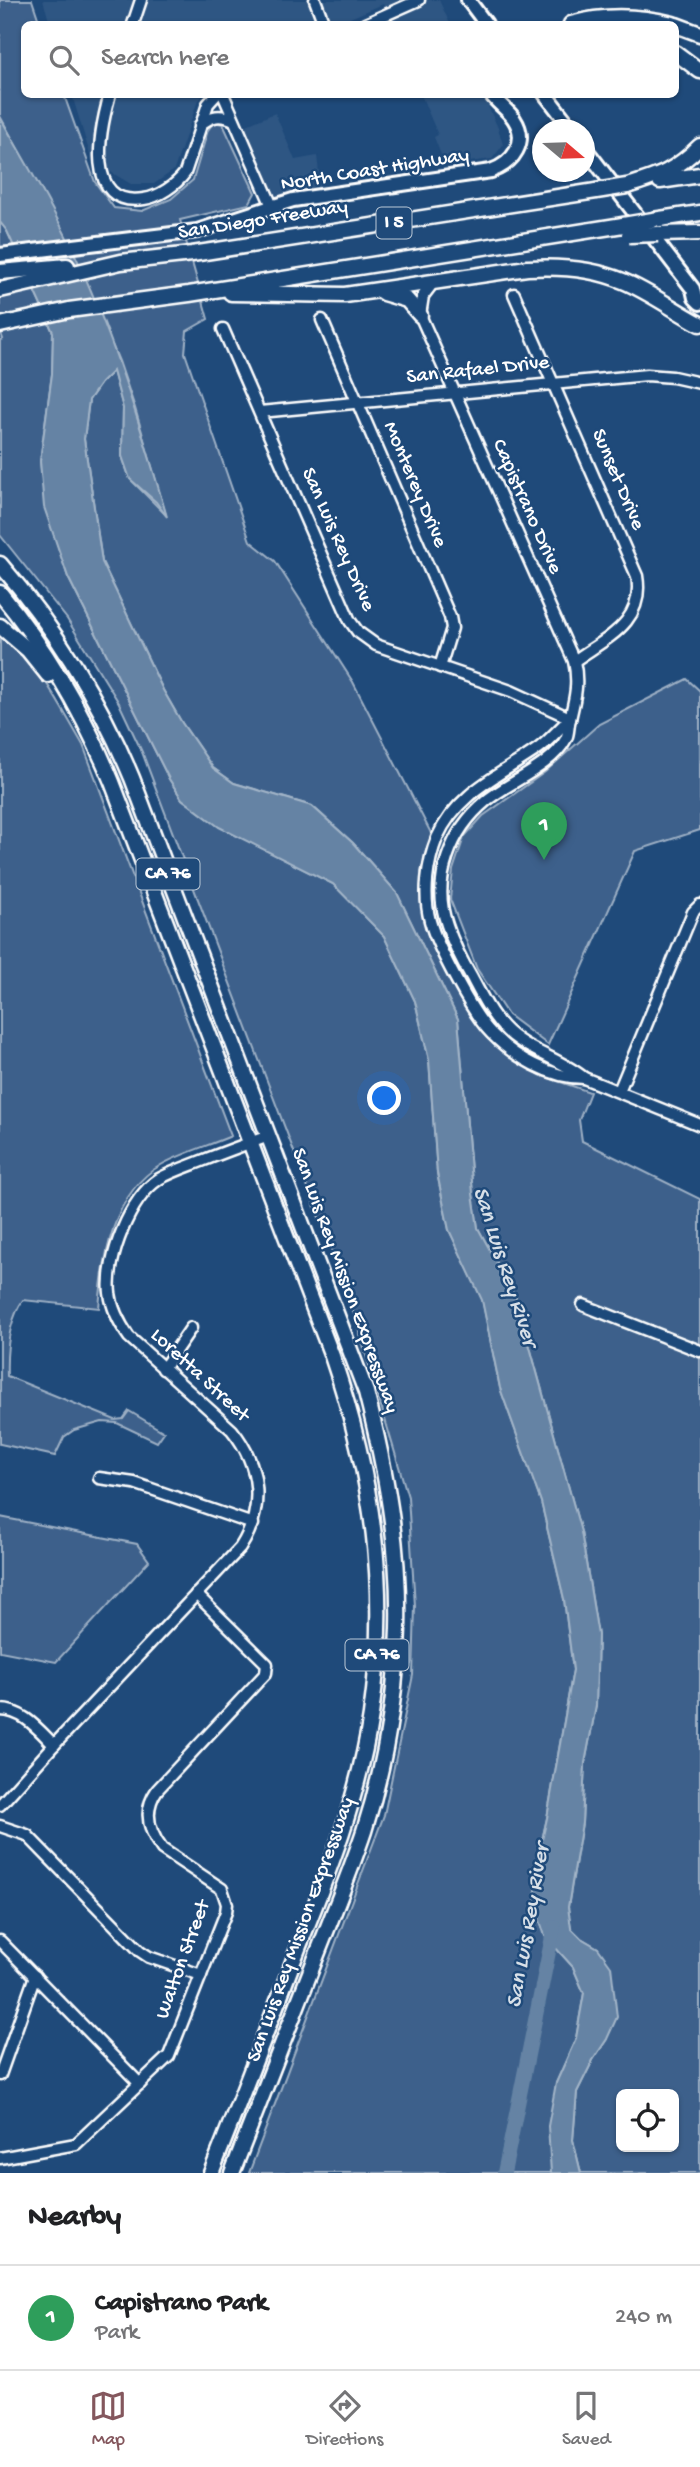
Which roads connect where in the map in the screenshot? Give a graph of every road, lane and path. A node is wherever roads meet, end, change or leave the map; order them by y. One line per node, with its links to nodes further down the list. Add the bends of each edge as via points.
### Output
1 (141, 0): 5 (street)
2 (315, 0): 6 (street)
3 (419, 0): 7 (street)
4 (468, 0): 8 (main road)
5 (134, 21)
6 (323, 21)
7 (372, 21)
8 (484, 21)
9 (591, 21): 10 (highway, via 618,17)
10 (661, 21)
11 (679, 27): 12 (highway)
12 (700, 34)
13 (679, 54): 14 (highway)
14 (700, 71)
15 (109, 98): 22 (street, via 99,156 107,184 123,200 149,199 178,183)
16 (213, 98): 22 (street)
17 (225, 98): 21 (street)
18 (495, 98): 27 (main road, North Coast Highway, via 520,131 519,147 505,165 480,174 317,195)
19 (548, 98): 20 (main road)
20 (564, 119)
21 (234, 120): 22 (street, via 222,115); 27 (street)
22 (200, 125)
23 (700, 146): 26 (highway, via 667,173)
24 (595, 161): 36 (main road)
25 (700, 176): 26 (highway, San Diego Freeway / I 5)
26 (627, 186): 32 (highway, San Diego Freeway / I 5, bridge)
27 (272, 206): 31 (main road, North Coast Highway, via 197,231)
28 (700, 213): 29 (highway, I 5)
29 (656, 227): 30 (highway); 38 (highway, I 5, bridge, via 538,237)
30 (700, 233)
31 (0, 255)
32 (121, 262): 33 (highway); 35 (highway, San Diego Freeway / I 5)
33 (0, 272)
34 (433, 283): 37 (highway); 41 (street, via 423,296); 43 (highway, via 527,268 583,269 625,282)
35 (0, 290)
36 (696, 290): 40 (main road)
37 (374, 291): 38 (highway, via 298,296); 41 (highway, via 407,300)
38 (201, 292): 44 (highway, I 5, via 69,310)
39 (514, 294): 46 (street, Sunset Drive)
40 (700, 303)
41 (420, 315): 48 (street, Capistrano Drive)
42 (322, 320): 49 (street, Monterey Drive)
43 (700, 324)
44 (0, 325)
45 (223, 329): 50 (street, San Luis Rey Drive)
46 (554, 383): 47 (street, San Rafael Drive, via 654,375); 48 (street, San Rafael Drive); 54 (street, Sunset Drive, via 639,585 637,606 627,622)
47 (700, 383)
48 (455, 393): 49 (street, San Rafael Drive); 54 (street, Capistrano Drive)
49 (357, 403): 50 (street, San Rafael Drive); 55 (street, Monterey Drive, via 450,617 452,628)
50 (260, 412): 55 (street, San Luis Rey Drive, via 350,621 376,645)
51 (0, 564): 62 (highway, San Luis Rey Mission Expressway / CA 76, via 79,670 118,744)
52 (0, 593): 57 (highway, CA 76, via 60,678)
53 (0, 626): 57 (highway, via 37,660)
54 (573, 661): 56 (street, Capistrano Drive, via 577,688)
55 (440, 667): 56 (street, San Luis Rey Drive, via 511,691)
56 (570, 719): 59 (street, Capistrano Drive, via 566,738 557,750 488,800 458,832 443,873 442,892 446,923 461,958 504,1029); 59 (street, Capistrano Drive, via 541,747 463,800 437,839 426,887 430,921 446,958 490,1032 524,1060 567,1078)
57 (99, 751): 63 (highway, San Luis Rey Mission Expressway / CA 76)
58 (697, 909): 60 (street)
59 (584, 1078): 60 (street, Capistrano Drive)
60 (618, 1091): 61 (street, Capistrano Drive)
61 (700, 1125)
62 (270, 1136): 63 (street, Loretta Street); 82 (highway, San Luis Rey Mission Expressway / CA 76, via 352,1353 375,1428 393,1516 398,1628 388,1728 364,1830)
63 (249, 1143): 67 (street, Loretta Street, via 158,1180 139,1198 125,1226 109,1280 112,1306 129,1337); 81 (highway, San Luis Rey Mission Expressway / CA 76, via 332,1356 356,1432 378,1570 378,1646 371,1714 343,1831)
64 (583, 1305): 66 (street)
65 (191, 1328): 67 (street)
66 (700, 1351)
67 (163, 1369): 69 (street, Loretta Street, via 242,1442 257,1488)
68 (99, 1478): 69 (street, via 134,1483)
69 (253, 1524): 70 (street, Loretta Street, via 240,1548)
70 (197, 1594): 72 (street, Loretta Street); 76 (street, Walton Street, via 268,1668 157,1790 148,1811 162,1849 226,1896 226,1912)
71 (0, 1710): 72 (street, via 16,1712 30,1721)
72 (54, 1745): 73 (street, Loretta Street)
73 (0, 1805)
74 (0, 1826): 76 (street, via 27,1835 140,1951)
75 (0, 1941): 77 (street)
76 (201, 1975): 79 (street, Walton Street, via 169,2056)
77 (35, 1976): 78 (street); 79 (street)
78 (0, 2075)
79 (141, 2084): 80 (street, Walton Street, via 76,2144)
80 (0, 2158)
81 (211, 2173)
82 (232, 2173)

